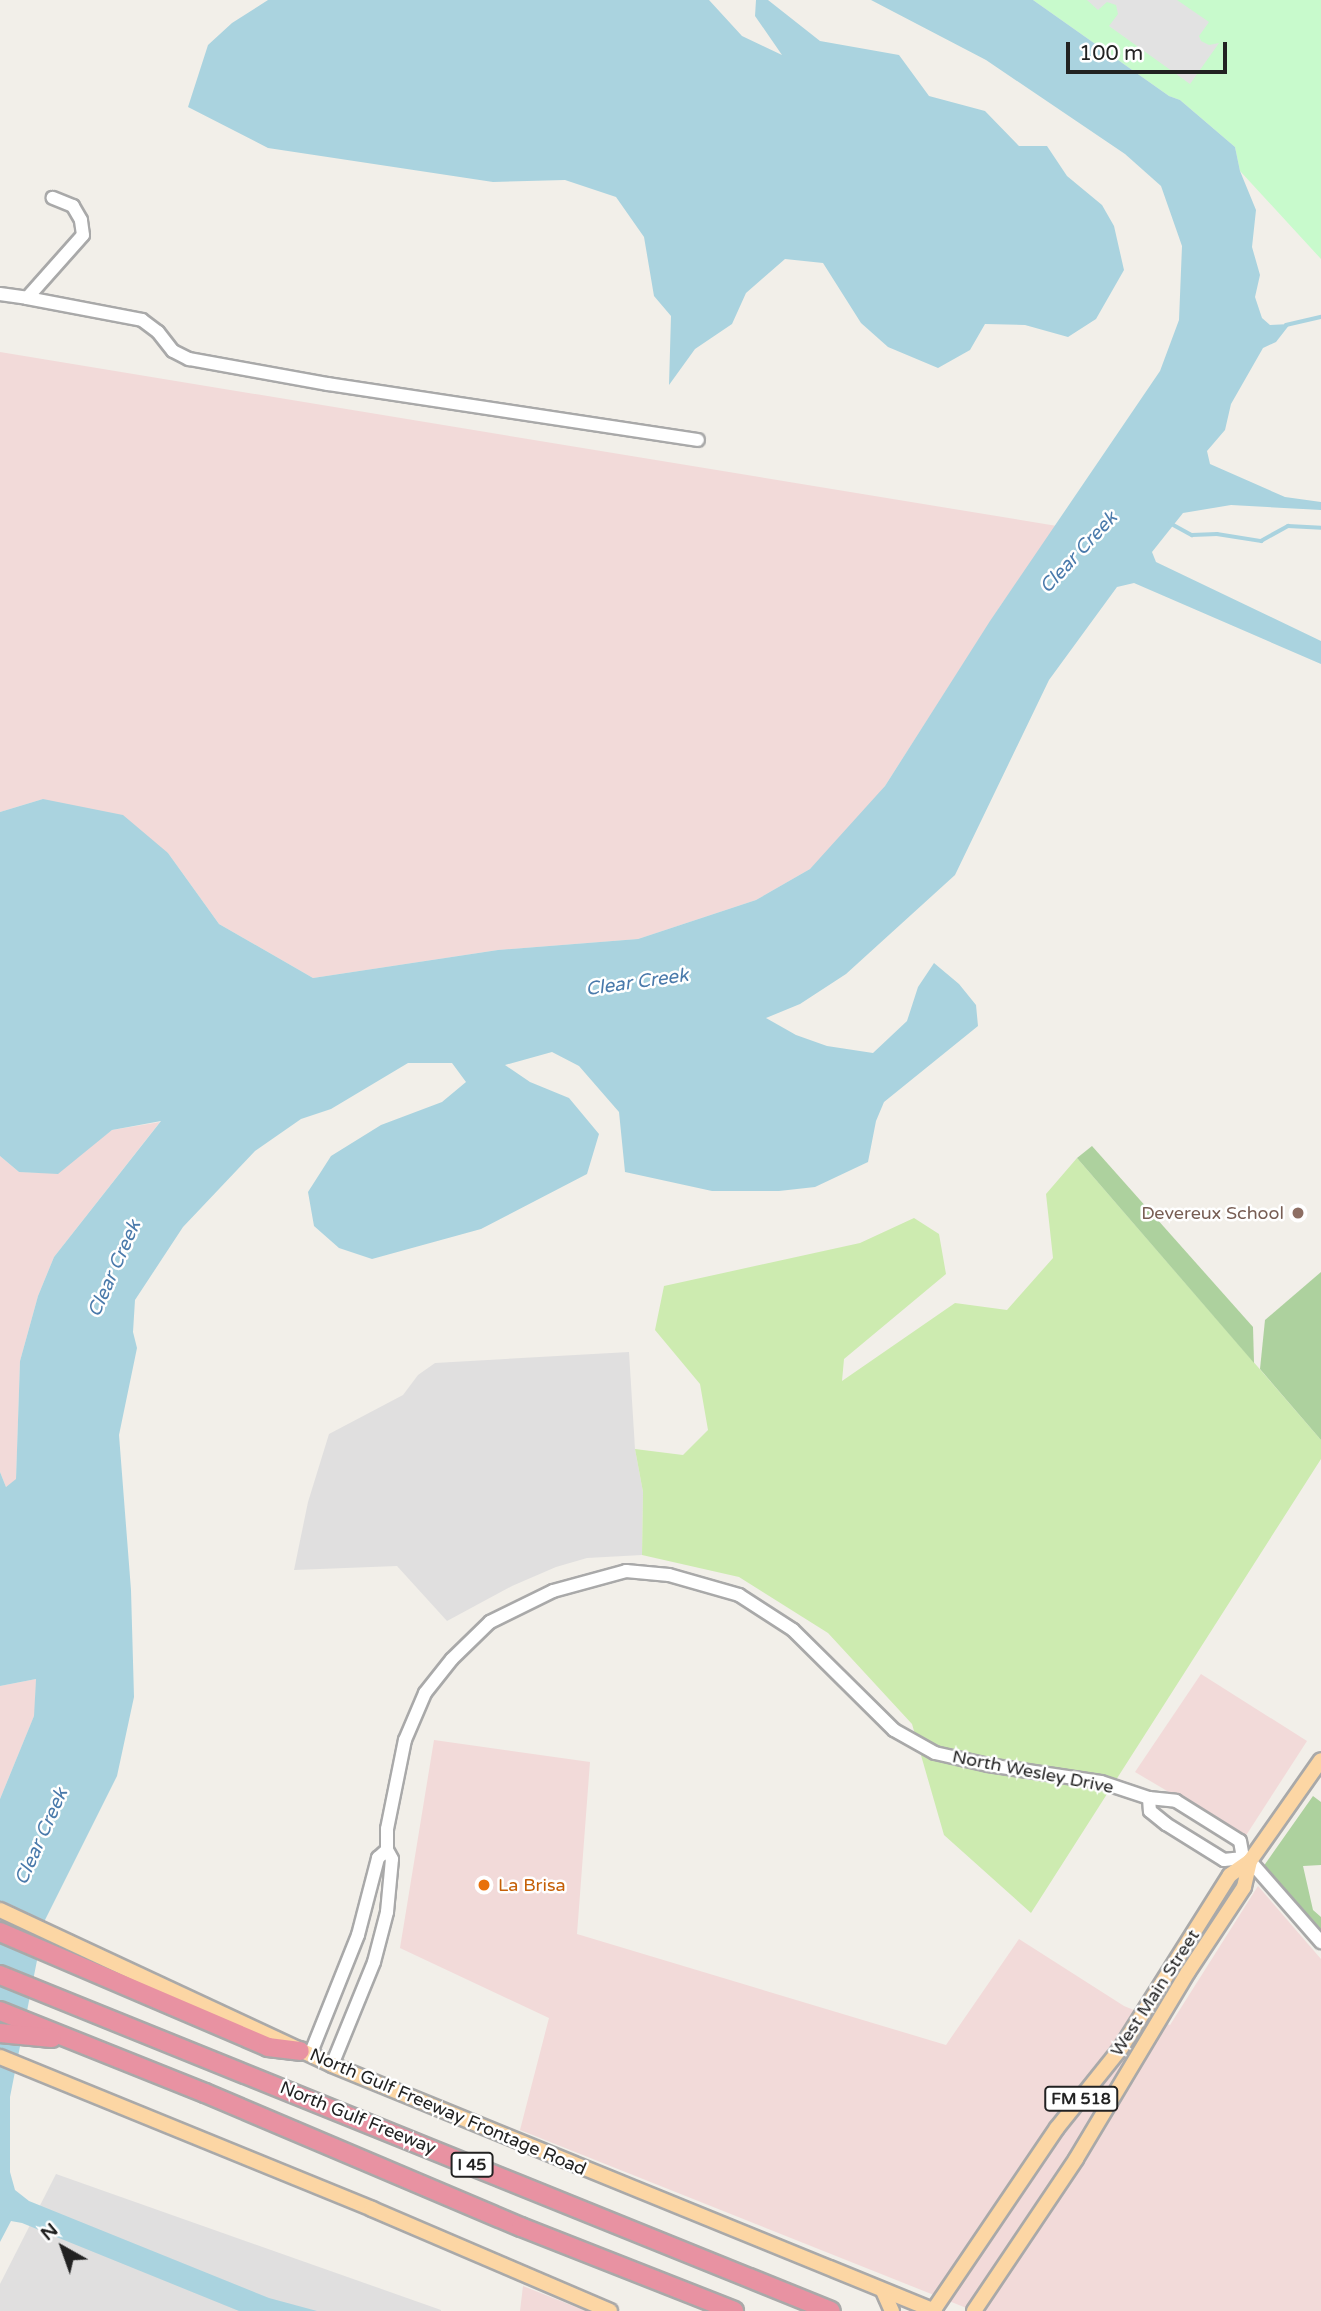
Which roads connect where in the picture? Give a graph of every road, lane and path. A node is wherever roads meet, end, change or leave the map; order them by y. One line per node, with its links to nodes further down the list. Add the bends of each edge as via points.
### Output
1 (52, 198): 3 (street, via 73,206 83,235)
2 (0, 294): 3 (street)
3 (27, 298): 4 (street, via 142,320 173,351 189,359)
4 (698, 440)
5 (1321, 1760): 8 (main road, West Main Street / FM 518)
6 (1149, 1798): 7 (street, North Wesley Drive, via 1101,1782 935,1753 894,1730 793,1630 739,1595 669,1575 626,1571 553,1591 490,1622 452,1659 425,1693 405,1740); 8 (street, North Wesley Drive, via 1177,1801 1190,1808 1240,1841); 8 (street, via 1150,1811 1166,1824 1224,1860)
7 (387, 1850): 16 (street, North Wesley Drive, via 378,1858 358,1935); 18 (street, North Wesley Drive, via 392,1859 387,1912 374,1962)
8 (1246, 1860): 11 (street, North Wesley Drive); 24 (main road, West Main Street / FM 518, via 1230,1875 1121,2048 1057,2128); 25 (main road, West Main Street / FM 518, via 1244,1887)
9 (0, 1910): 16 (main road, North Gulf Freeway Frontage Road)
10 (0, 1931): 16 (highway, via 268,2047)
11 (1321, 1942)
12 (0, 1975): 22 (highway, North Gulf Freeway / I 45)
13 (0, 2011): 15 (highway, North Gulf Freeway / I 45)
14 (0, 2033): 15 (highway)
15 (77, 2041): 21 (highway, North Gulf Freeway / I 45)
16 (305, 2053): 18 (main road, North Gulf Freeway Frontage Road)
17 (0, 2057): 20 (main road, via 372,2208)
18 (332, 2065): 19 (main road, North Gulf Freeway Frontage Road)
19 (883, 2291): 23 (main road); 24 (main road, North Gulf Freeway Frontage Road)
20 (610, 2311)
21 (734, 2311)
22 (831, 2311)
23 (892, 2311)
24 (934, 2311)
25 (974, 2311)

